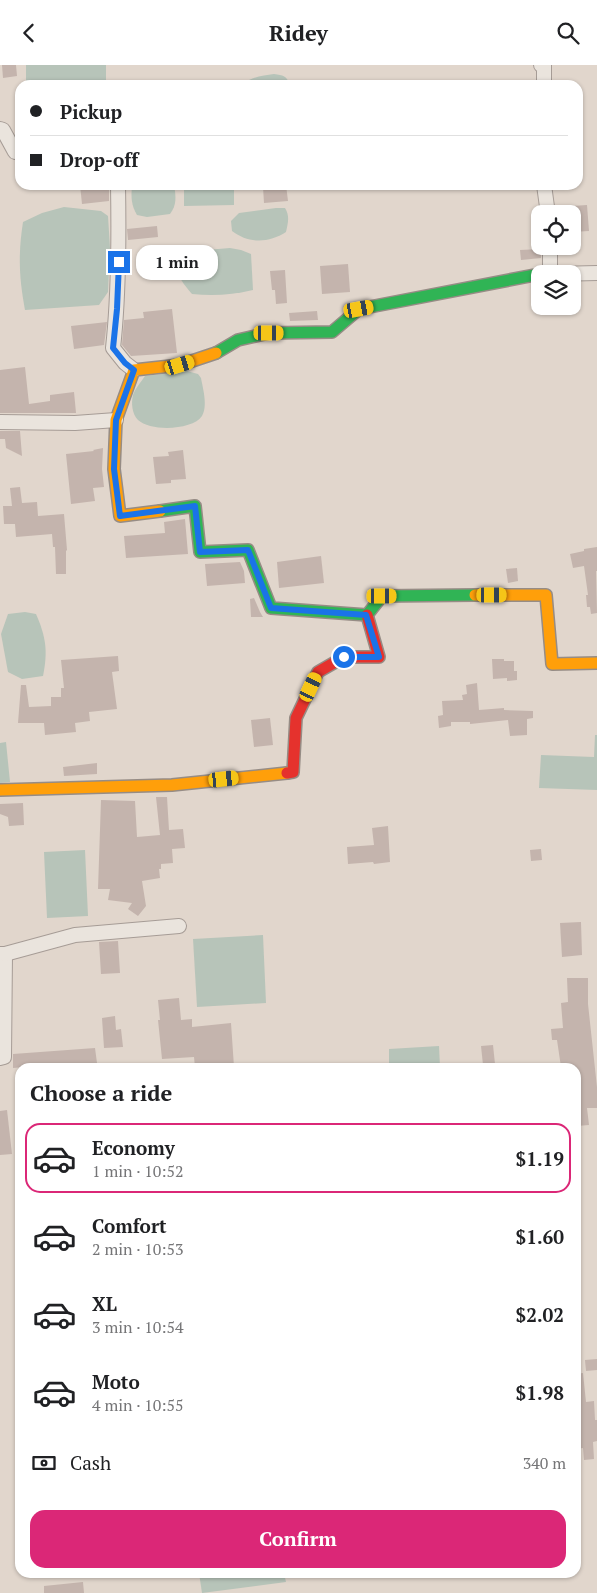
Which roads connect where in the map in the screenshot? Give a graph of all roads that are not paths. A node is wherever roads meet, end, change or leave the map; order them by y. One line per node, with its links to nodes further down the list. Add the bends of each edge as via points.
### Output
1 (541, 65): 2 (street, via 544,65)
2 (544, 80)
3 (0, 129): 4 (street)
4 (15, 152)
5 (118, 190): 11 (street, via 119,256 113,348)
6 (545, 190): 7 (street)
7 (547, 205)
8 (581, 273): 9 (street)
9 (597, 273)
10 (531, 276): 11 (street, via 359,309 332,332 269,333 238,340 215,354 180,365)
11 (134, 370): 12 (street)
12 (116, 420): 13 (street); 14 (street, via 114,469 120,516 195,506 200,552 248,550 271,608)
13 (0, 422)
14 (366, 615): 15 (street, via 382,596 546,595 552,664); 16 (street, via 379,657 344,657 318,672 296,718 293,772 172,785)
15 (597, 663)
16 (0, 790)
17 (179, 926): 18 (street, via 76,935)
18 (3, 954): 19 (street, via 4,1057)
19 (0, 1058)

